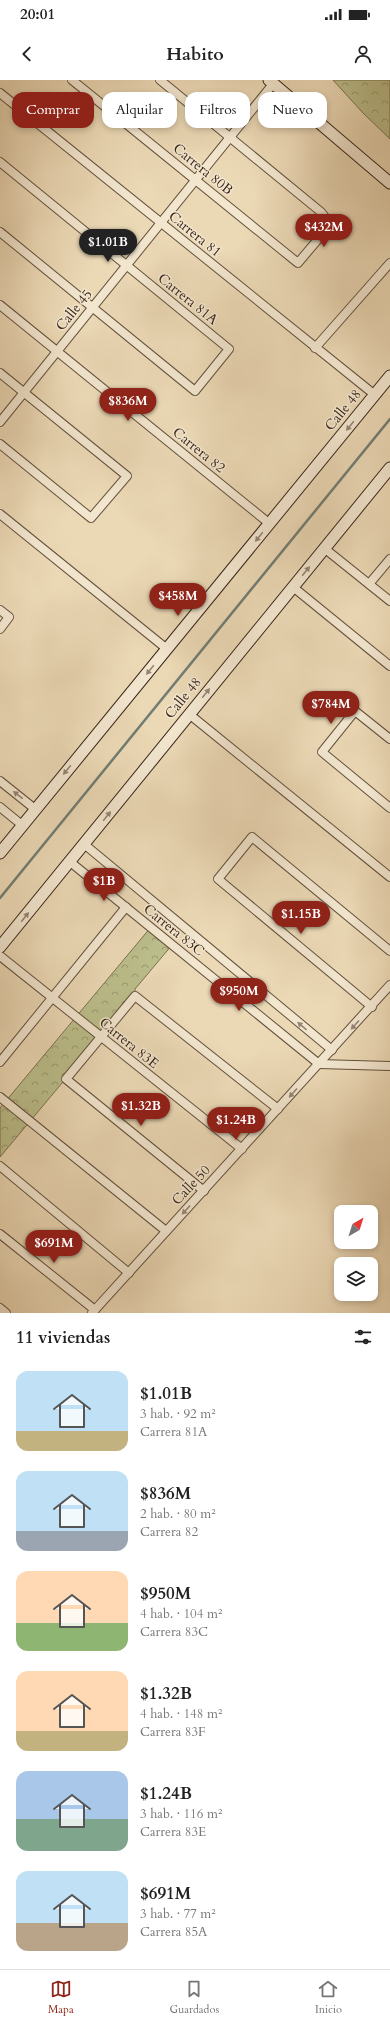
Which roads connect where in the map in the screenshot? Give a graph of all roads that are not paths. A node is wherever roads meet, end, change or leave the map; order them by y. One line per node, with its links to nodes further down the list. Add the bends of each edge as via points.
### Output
1 (72, 80): 7 (street, Carrera 80B)
2 (160, 80): 5 (street)
3 (271, 82): 5 (street, Calle 45); 8 (main road)
4 (0, 93): 9 (street, Carrera 81)
5 (230, 137): 7 (street, Calle 45); 7 (street, Carrera 80B, via 321,212 328,221 325,231 298,263)
6 (0, 162): 12 (street, Carrera 81A)
7 (196, 180): 9 (street, Calle 45)
8 (390, 183)
9 (161, 223): 12 (street, Calle 45); 15 (street, Carrera 81)
10 (0, 232): 14 (street)
11 (390, 263): 15 (street)
12 (126, 266): 14 (street, Calle 45); 14 (street, Carrera 81A, via 229,349 195,391)
13 (0, 305): 16 (street, Carrera 82)
14 (92, 307): 16 (street, Calle 45)
15 (316, 348): 20 (street, Carrera 81)
16 (57, 351): 19 (street, Calle 45); 25 (street, Carrera 82)
17 (0, 373): 19 (street)
18 (390, 376): 20 (main road, Calle 48)
19 (24, 392): 21 (street, Calle 45); 22 (street, via 127,476 91,518)
20 (375, 395): 25 (main road, Calle 48, one-way to 25)
21 (0, 422)
22 (0, 444)
23 (390, 468): 26 (main road, Calle 48)
24 (0, 514): 33 (street)
25 (270, 524): 33 (main road, Calle 48, one-way to 33)
26 (324, 548): 28 (street); 29 (main road, Calle 48, one-way to 26)
27 (390, 559): 28 (street)
28 (369, 584): 30 (street)
29 (293, 587): 34 (street); 35 (main road, Calle 48, one-way to 29)
30 (390, 601)
31 (0, 610): 32 (street, via 9,617)
32 (0, 628)
33 (167, 649): 40 (main road, Calle 48, one-way to 40)
34 (390, 666)
35 (189, 714): 42 (main road, Calle 48, one-way to 35); 45 (street)
36 (390, 739): 39 (street, via 355,711 322,752)
37 (0, 781): 40 (street, one-way to 37)
38 (0, 807): 41 (street)
39 (390, 808)
40 (36, 809): 41 (main road, Calle 48)
41 (22, 825): 43 (main road, Calle 48)
42 (84, 844): 44 (main road, Calle 48); 54 (street, Carrera 83C, one-way to 42)
43 (0, 853)
44 (70, 861): 46 (street, Carrera 83C); 47 (main road, Calle 48, one-way to 44)
45 (390, 877)
46 (126, 907): 51 (street); 56 (street, Carrera 83C)
47 (0, 947)
48 (390, 950): 52 (street, via 252,837 218,879)
49 (0, 956): 51 (street, Carrera 83E)
50 (390, 985): 52 (street, Calle 50)
51 (52, 998): 53 (street, Carrera 83E); 55 (street)
52 (372, 1007): 54 (street, Calle 50, one-way to 54)
53 (101, 1036): 59 (street, via 135,996); 60 (street, Carrera 83E); 62 (street, via 66,1079)
54 (332, 1050): 56 (street, Calle 50)
55 (0, 1062)
56 (319, 1064): 57 (street); 59 (street, Calle 50, one-way to 59)
57 (390, 1066)
58 (0, 1097): 63 (street)
59 (278, 1109): 60 (street, Calle 50)
60 (242, 1149): 62 (street, Calle 50)
61 (0, 1166): 65 (street)
62 (204, 1191): 63 (street, Calle 50, one-way to 63)
63 (166, 1230): 65 (street, Calle 50)
64 (0, 1234): 67 (street)
65 (128, 1273): 67 (street, Calle 50)
66 (0, 1308): 68 (street)
67 (94, 1312)
68 (6, 1313)

